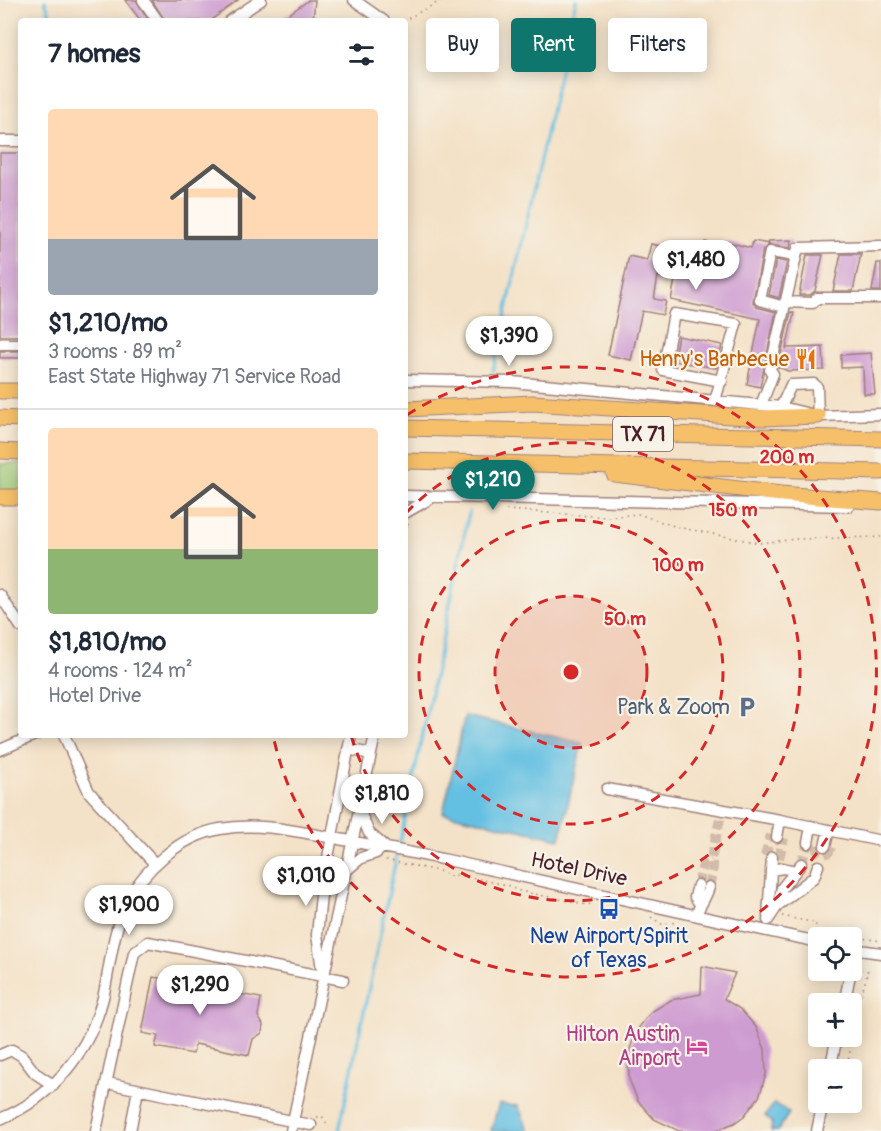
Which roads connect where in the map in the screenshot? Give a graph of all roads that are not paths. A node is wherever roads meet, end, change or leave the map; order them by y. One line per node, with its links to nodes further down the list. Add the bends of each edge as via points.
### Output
1 (143, 0): 4 (street)
2 (261, 0): 5 (street)
3 (354, 0): 6 (street)
4 (156, 18)
5 (234, 18)
6 (380, 18)
7 (0, 141): 8 (street)
8 (18, 141)
9 (881, 246): 10 (street, via 798,248)
10 (796, 256): 12 (street); 12 (street, via 770,252 760,300)
11 (881, 298): 12 (street, via 818,298 813,303)
12 (785, 304): 20 (street, via 770,369 773,374)
13 (0, 344): 14 (street)
14 (18, 344)
15 (408, 381): 19 (street, via 512,382)
16 (722, 381): 16 (street, via 736,324 674,314 663,370); 19 (street)
17 (0, 391): 18 (highway)
18 (18, 391)
19 (715, 401): 20 (street)
20 (762, 405): 21 (street)
21 (781, 407): 24 (street); 24 (street, via 792,384 816,385)
22 (408, 410): 24 (highway, via 533,403 751,418)
23 (881, 414): 24 (street)
24 (818, 416)
25 (0, 418): 26 (highway)
26 (18, 419)
27 (408, 428): 28 (highway, TX 71)
28 (881, 439)
29 (0, 452): 30 (highway)
30 (18, 452)
31 (408, 461): 33 (highway, TX 71)
32 (881, 462): 34 (highway, via 806,462)
33 (591, 466): 34 (highway, TX 71); 40 (highway, via 634,477)
34 (742, 469): 35 (highway, TX 71)
35 (881, 472)
36 (408, 496): 37 (street)
37 (433, 496): 40 (street, via 774,506); 41 (street)
38 (0, 497): 39 (highway)
39 (18, 497)
40 (881, 503)
41 (408, 519)
42 (0, 595): 43 (street)
43 (18, 622)
44 (28, 738): 49 (street)
45 (65, 738): 58 (street, via 89,792)
46 (350, 738): 48 (street)
47 (374, 738): 50 (street)
48 (348, 749): 50 (street); 54 (street)
49 (0, 750)
50 (371, 754): 52 (street)
51 (607, 789): 53 (street, via 778,831)
52 (360, 811): 55 (street); 57 (street, via 369,833)
53 (821, 828): 53 (street, via 817,844); 56 (street)
54 (331, 838): 55 (street, Hotel Drive); 58 (street, Hotel Drive, via 259,825 217,829 192,838); 67 (street, via 317,935)
55 (353, 842): 57 (street, Hotel Drive); 60 (street)
56 (881, 842)
57 (388, 847): 60 (street, via 361,858); 62 (street, Hotel Drive)
58 (155, 864): 71 (street, Hotel Drive, via 136,886 117,925 102,999 86,1043)
59 (818, 866): 63 (street, via 814,877)
60 (348, 869): 67 (street)
61 (703, 886): 62 (street, via 706,899)
62 (696, 915): 63 (street, Hotel Drive)
63 (772, 918): 63 (street, via 783,888 799,867 783,868 772,862); 64 (street, Hotel Drive)
64 (808, 936)
65 (862, 950): 66 (street)
66 (881, 953)
67 (323, 975): 68 (street); 70 (street, via 148,942 134,953); 76 (street)
68 (343, 980)
69 (0, 1055): 71 (street, via 12,1050)
70 (107, 1083): 72 (street); 77 (street)
71 (53, 1085): 74 (street, Hotel Drive, via 14,1114)
72 (138, 1090): 76 (street); 78 (street)
73 (821, 1113): 79 (street)
74 (0, 1119)
75 (311, 1125): 76 (street)
76 (292, 1126)
77 (96, 1131)
78 (130, 1131)
79 (817, 1131)

